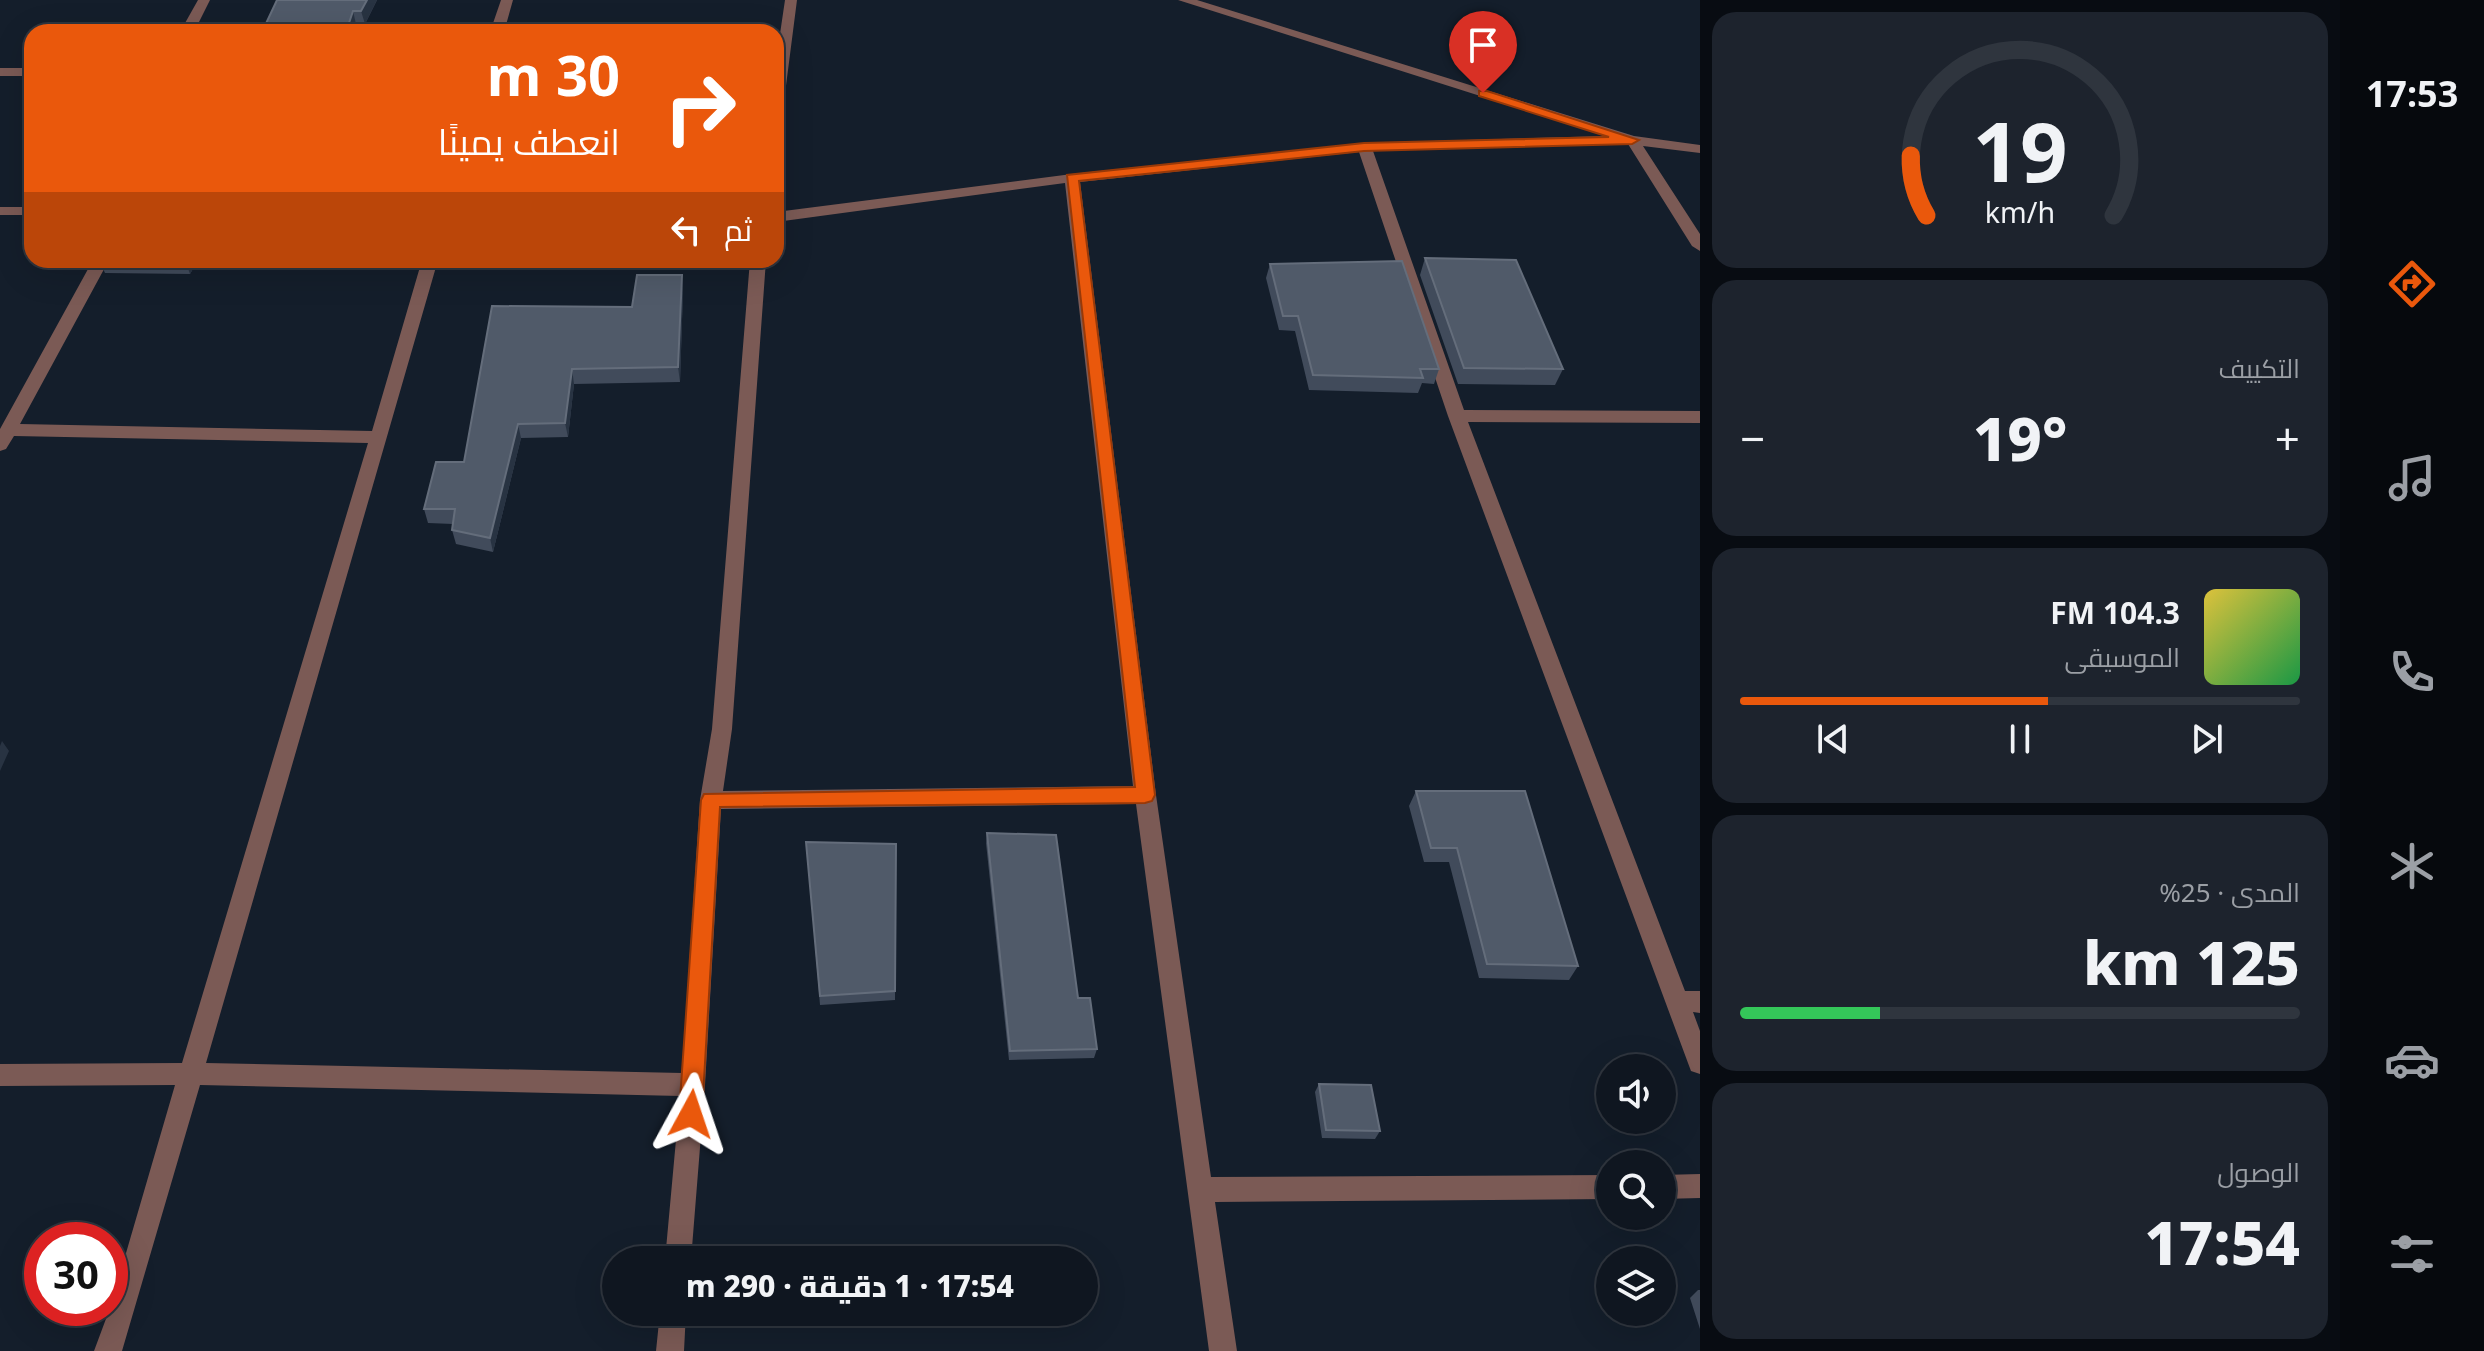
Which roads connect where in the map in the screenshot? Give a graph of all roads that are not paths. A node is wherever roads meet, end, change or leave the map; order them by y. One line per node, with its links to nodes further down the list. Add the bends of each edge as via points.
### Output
1 (204, 0): 5 (street)
2 (507, 0): 6 (street)
3 (791, 0): 7 (street)
4 (1184, 0): 10 (street)
5 (191, 24)
6 (500, 24)
7 (784, 51)
8 (0, 72): 9 (street)
9 (24, 72)
10 (1632, 140): 11 (street); 12 (street); 17 (street)
11 (1364, 147): 13 (street); 21 (street)
12 (1700, 149)
13 (1072, 178): 16 (street); 25 (street)
14 (0, 211): 15 (street)
15 (24, 211)
16 (784, 216)
17 (1700, 246)
18 (97, 268): 23 (street)
19 (428, 268): 24 (street)
20 (757, 268): 26 (street, via 722,729)
21 (1457, 416): 22 (street); 27 (street)
22 (1700, 417)
23 (4, 437): 24 (street)
24 (378, 437): 29 (street)
25 (1145, 795): 26 (street); 35 (street)
26 (711, 800): 31 (street)
27 (1688, 1002): 28 (street)
28 (1700, 1063)
29 (192, 1074): 30 (street); 31 (street); 38 (street)
30 (0, 1075)
31 (693, 1085): 36 (street)
32 (1700, 1186): 34 (street)
33 (1596, 1187): 35 (street)
34 (1676, 1187)
35 (1201, 1190): 40 (street)
36 (679, 1246)
37 (672, 1326): 39 (street)
38 (108, 1351)
39 (670, 1351)
40 (1223, 1351)

